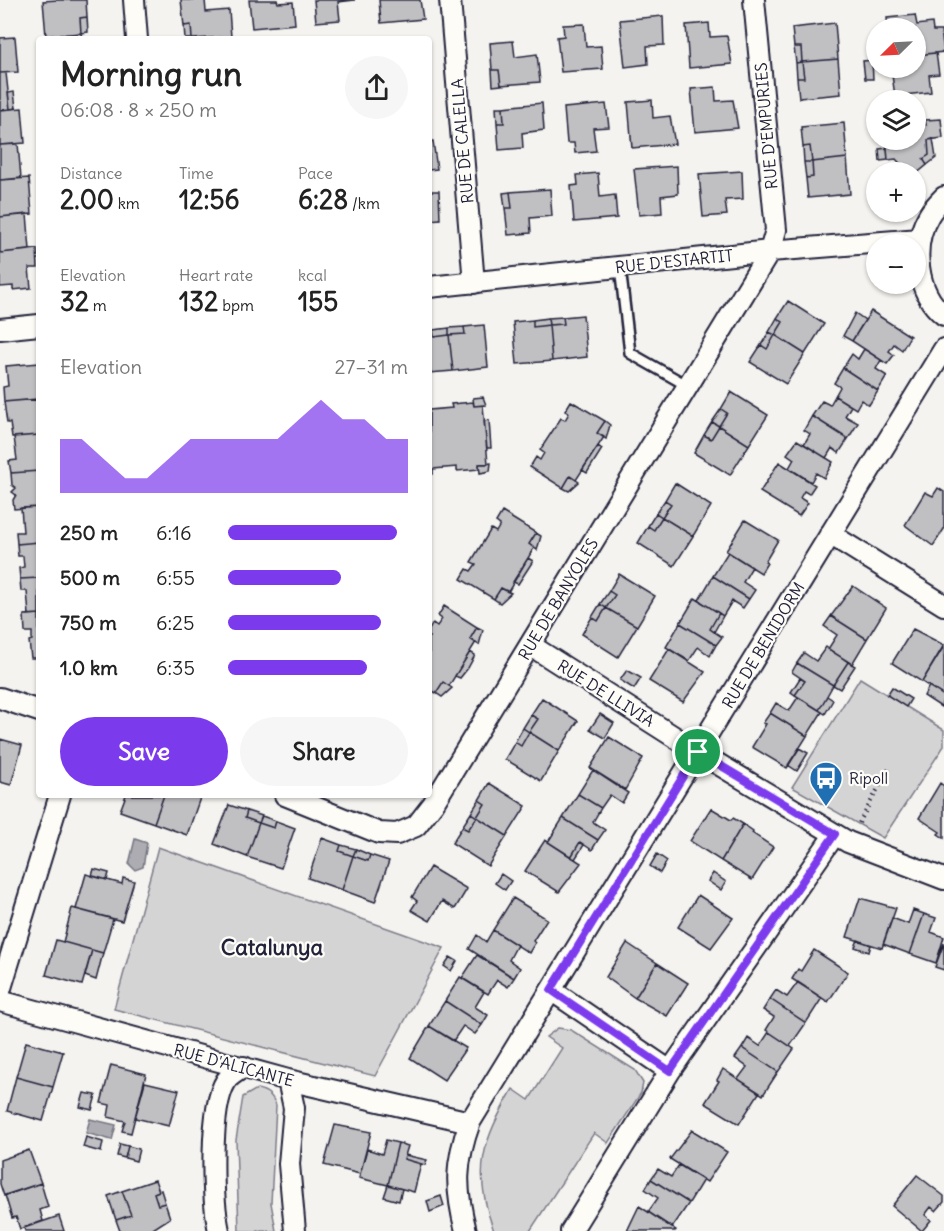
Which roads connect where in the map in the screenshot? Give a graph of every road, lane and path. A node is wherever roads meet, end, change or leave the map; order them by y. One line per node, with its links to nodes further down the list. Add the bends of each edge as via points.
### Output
1 (134, 0): 4 (street)
2 (450, 0): 10 (street, RUE DE CALELLA)
3 (754, 0): 8 (street, RUE D'EMPURIES, via 776,230)
4 (137, 36)
5 (944, 197): 6 (street, via 929,215)
6 (922, 234)
7 (866, 243): 8 (street, RUE D'ESTARTIT)
8 (770, 251): 9 (street, RUE D'ESTARTIT); 17 (street, RUE DE BANYOLES)
9 (620, 267): 10 (street, RUE D'ESTARTIT); 17 (lane, via 630,353)
10 (474, 283): 11 (street, RUE D'ESTARTIT)
11 (432, 287)
12 (926, 291): 13 (street)
13 (944, 315)
14 (36, 325): 15 (street)
15 (0, 329)
16 (944, 349): 18 (street, RUE DE BENIDORM)
17 (688, 386): 20 (street, RUE DE BANYOLES)
18 (831, 534): 19 (street); 23 (street, RUE DE BENIDORM)
19 (944, 605)
20 (530, 645): 23 (street, RUE DE LLIVIA); 26 (street, RUE DE BANYOLES, via 416,826 397,834 378,833)
21 (0, 698): 22 (street)
22 (36, 710)
23 (698, 752): 27 (street, RUE DE LLIVIA); 29 (street, RUE DE BENIDORM)
24 (890, 767): 27 (path)
25 (59, 798): 30 (street)
26 (292, 798)
27 (842, 838): 28 (street, RUE DE LLIVIA); 33 (street)
28 (944, 879)
29 (551, 990): 33 (street); 35 (street, RUE DE BENIDORM)
30 (0, 991)
31 (0, 1001): 32 (street, RUE D'ALICANTE)
32 (244, 1067): 34 (street, RUE D'ALICANTE); 36 (street, via 227,1079 218,1098 213,1162)
33 (670, 1071): 39 (street)
34 (288, 1080): 35 (street, RUE D'ALICANTE); 37 (street, via 294,1108 289,1164)
35 (470, 1122): 38 (street, RUE DE BENIDORM, via 461,1148 457,1187)
36 (219, 1231)
37 (295, 1231)
38 (466, 1231)
39 (571, 1231)

